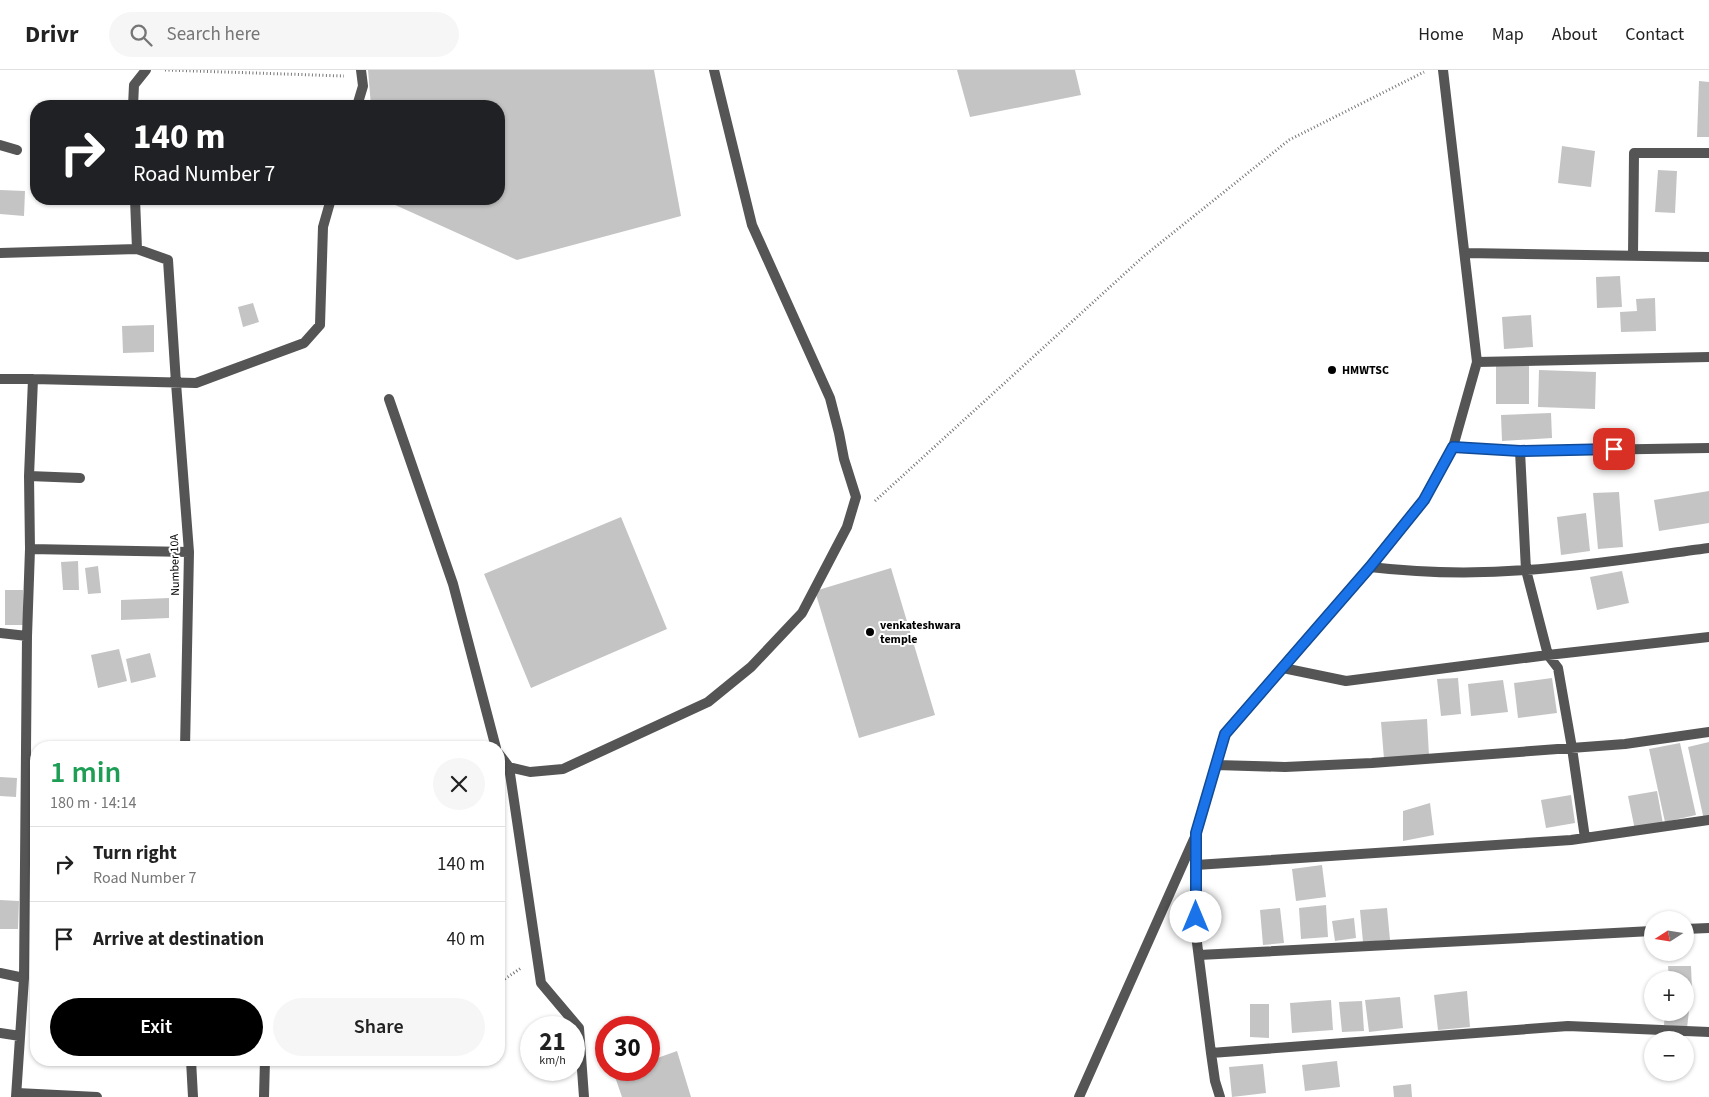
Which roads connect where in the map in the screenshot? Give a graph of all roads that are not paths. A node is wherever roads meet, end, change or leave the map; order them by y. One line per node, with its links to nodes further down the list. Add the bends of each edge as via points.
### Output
1 (146, 70): 5 (street, via 134,85)
2 (714, 70): 43 (street, via 752,225 830,398 856,497 846,527 802,613 751,666 708,702 563,770 530,772)
3 (1443, 70): 14 (street)
4 (361, 73): 6 (street, via 363,86)
5 (133, 100)
6 (359, 100)
7 (0, 146): 8 (street)
8 (17, 150)
9 (1709, 153): 15 (street, via 1634,153)
10 (135, 205): 12 (street)
11 (329, 205): 21 (street, via 323,227 320,325 304,343 196,383)
12 (137, 249): 13 (street); 21 (street, Number 10A, via 168,260)
13 (0, 253)
14 (1465, 253): 15 (street); 18 (street)
15 (1633, 256): 16 (street)
16 (1709, 257)
17 (1709, 357): 18 (street)
18 (1477, 362): 23 (street)
19 (0, 379): 20 (street)
20 (33, 379): 21 (street); 26 (street)
21 (176, 383): 30 (street, Number 10A)
22 (389, 400): 40 (street, via 453,584)
23 (1453, 447): 25 (street); 31 (street, via 1424,500)
24 (1709, 448): 25 (street)
25 (1520, 451): 32 (street)
26 (29, 476): 27 (street); 29 (street)
27 (80, 478)
28 (1709, 548): 32 (street)
29 (30, 549): 30 (street); 34 (street)
30 (189, 552): 39 (street, Number 10A)
31 (1370, 567): 32 (street, via 1413,571); 37 (street)
32 (1526, 570): 36 (street)
33 (0, 633): 34 (street)
34 (26, 636): 54 (street)
35 (1709, 636): 36 (street)
36 (1548, 655): 37 (street, via 1346,681); 41 (street, via 1558,668)
37 (1283, 668): 42 (street, via 1225,734)
38 (1709, 732): 41 (street)
39 (185, 741)
40 (494, 741)
41 (1572, 748): 42 (street, via 1372,763 1285,767); 47 (street)
42 (1216, 765): 46 (street)
43 (505, 768)
44 (505, 774): 65 (street, via 541,983 579,1028)
45 (1709, 820): 47 (street)
46 (1196, 833): 48 (street); 66 (street)
47 (1584, 838): 48 (street)
48 (1196, 864): 52 (street)
49 (1709, 928): 50 (street)
50 (1694, 929)
51 (1644, 931): 52 (street)
52 (1199, 955): 58 (street)
53 (0, 973): 54 (street)
54 (24, 978): 57 (street)
55 (1709, 1032): 58 (street, via 1568,1026)
56 (0, 1033): 57 (street)
57 (20, 1036): 61 (street)
58 (1211, 1054): 67 (street)
59 (191, 1066): 63 (street)
60 (265, 1066): 64 (street)
61 (16, 1095): 62 (street)
62 (97, 1097)
63 (193, 1097)
64 (264, 1097)
65 (584, 1097)
66 (1079, 1097)
67 (1220, 1097)

